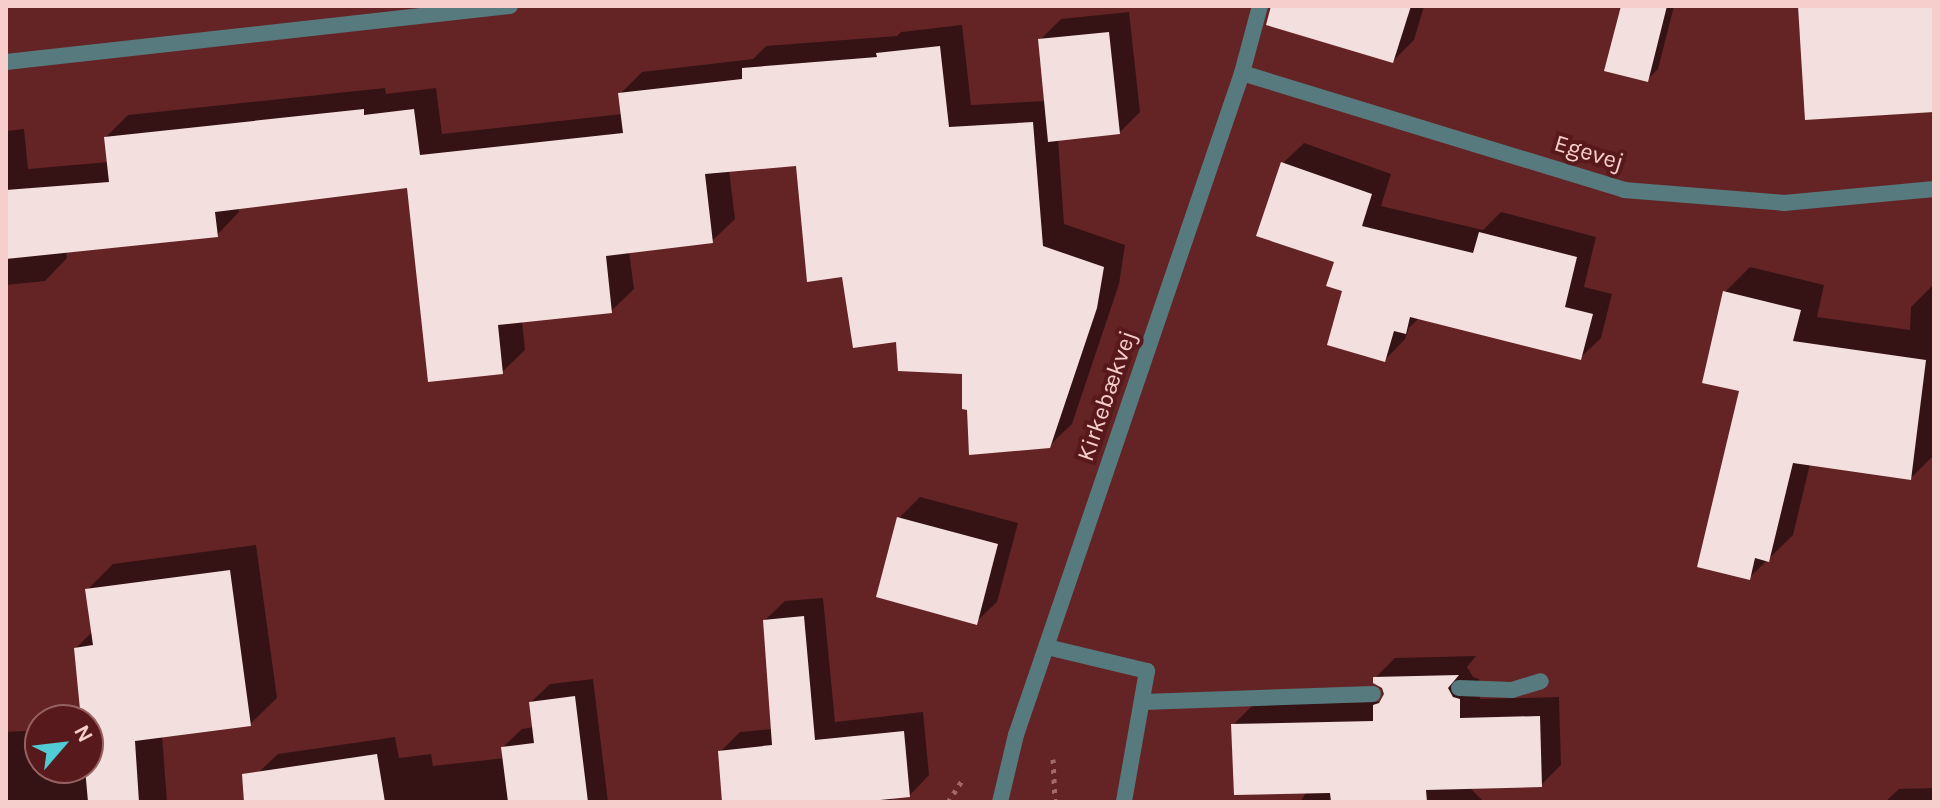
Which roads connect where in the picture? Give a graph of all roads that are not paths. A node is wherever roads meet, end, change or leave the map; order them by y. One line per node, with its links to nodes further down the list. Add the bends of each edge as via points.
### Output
1 (510, 6): 3 (street)
2 (1260, 6): 4 (street, Kirkebækvej)
3 (6, 62)
4 (1242, 73): 5 (street, Egevej, via 1624,190 1784,203); 6 (street, Kirkebækvej)
5 (1934, 189)
6 (1047, 647): 10 (street, via 1147,671); 11 (street, Kirkebækvej, via 1016,735)
7 (1541, 681): 8 (street, via 1512,690)
8 (1459, 688)
9 (1373, 694): 10 (street)
10 (1143, 702): 12 (street)
11 (1000, 802)
12 (1124, 802)

